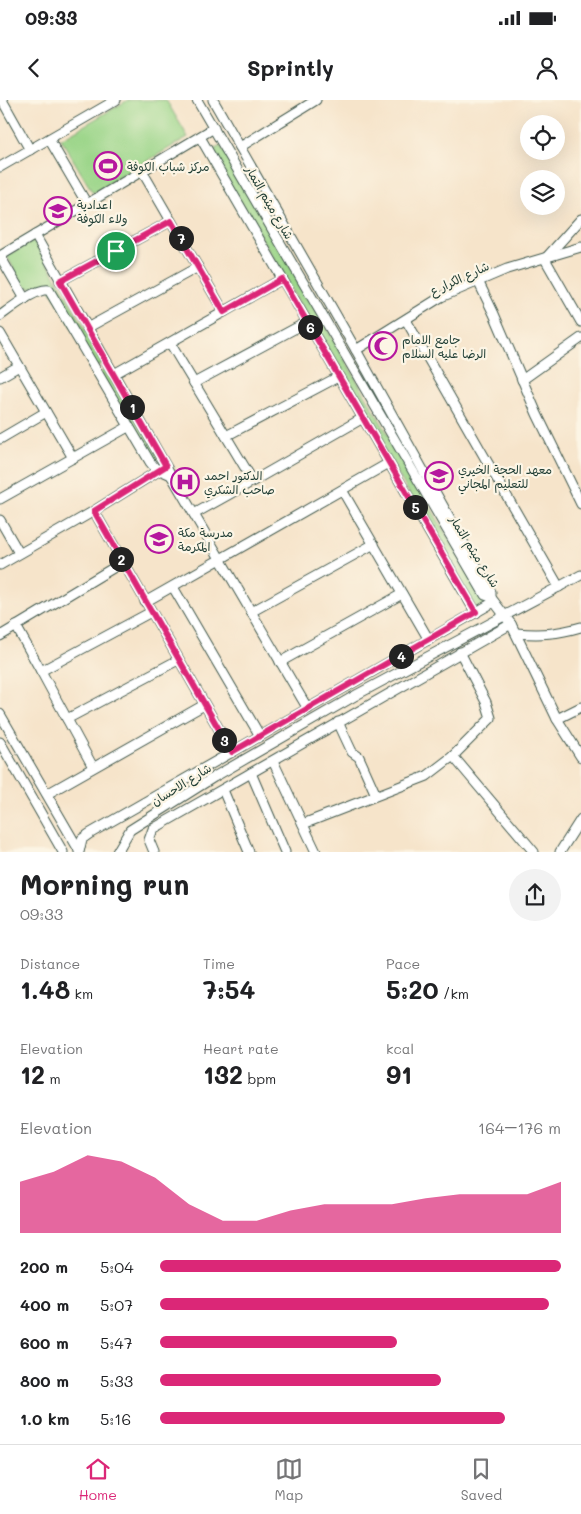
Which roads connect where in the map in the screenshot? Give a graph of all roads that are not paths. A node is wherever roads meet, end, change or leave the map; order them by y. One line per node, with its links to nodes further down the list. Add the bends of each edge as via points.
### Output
1 (2, 100): 10 (street)
2 (116, 100): 8 (street)
3 (197, 100): 6 (street, شارع ميثم التمار)
4 (213, 100): 9 (street, شارع ميثم التمار)
5 (316, 100): 9 (street)
6 (214, 128): 7 (street); 69 (street, شارع ميثم التمار, via 485,595)
7 (200, 137): 12 (street); 21 (street)
8 (49, 139): 10 (street); 13 (street)
9 (240, 147): 36 (street, شارع ميثم التمار)
10 (30, 150): 11 (street)
11 (0, 167)
12 (142, 171): 13 (street); 15 (street)
13 (87, 204): 16 (street)
14 (581, 219): 19 (street)
15 (171, 221): 20 (street); 22 (street)
16 (35, 235): 18 (street); 22 (street)
17 (581, 248): 19 (street, شارع الكرار ع)
18 (0, 256): 24 (street)
19 (546, 259): 23 (street, شارع الكرار ع); 26 (street)
20 (198, 267): 27 (street); 32 (street)
21 (282, 279): 27 (street); 30 (street)
22 (60, 281): 32 (street)
23 (478, 281): 29 (street, شارع الكرار ع, via 441,297); 43 (street)
24 (26, 299): 28 (street); 39 (street, via 45,290 52,293)
25 (581, 299): 26 (street)
26 (572, 304): 31 (street)
27 (224, 312): 35 (street)
28 (0, 316)
29 (406, 320): 36 (street, شارع الكرار ع); 67 (street)
30 (307, 322): 41 (street); 44 (street)
31 (581, 322)
32 (87, 328): 37 (street)
33 (0, 333): 38 (street)
34 (581, 338): 43 (street)
35 (170, 343): 40 (street); 44 (street)
36 (356, 350): 69 (street, شارع ميثم التمار, via 491,592)
37 (108, 364): 39 (street); 40 (street)
38 (19, 366): 42 (street); 45 (street)
39 (96, 371): 47 (street)
40 (114, 374): 52 (street)
41 (338, 376): 46 (street); 48 (street)
42 (0, 378)
43 (522, 380): 56 (street)
44 (194, 383): 48 (street)
45 (46, 412): 49 (street); 50 (street)
46 (363, 418): 51 (street); 53 (street)
47 (128, 427): 50 (street); 52 (street, via 150,462)
48 (226, 436): 53 (street)
49 (0, 439)
50 (73, 458): 55 (street)
51 (389, 463): 54 (street); 73 (street)
52 (166, 471): 57 (street); 58 (street)
53 (252, 481): 58 (street)
54 (342, 490): 60 (street); 62 (street)
55 (0, 499)
56 (581, 504)
57 (94, 511): 61 (street); 63 (street)
58 (194, 514): 62 (street)
59 (0, 520): 61 (street)
60 (374, 544): 68 (street); 72 (street)
61 (20, 553): 64 (street)
62 (220, 559): 66 (street); 72 (street)
63 (122, 562): 70 (street); 76 (street)
64 (0, 564)
65 (581, 575): 67 (street, شارع الاحسان)
66 (173, 587): 70 (street); 92 (street)
67 (559, 587): 74 (street, شارع الاحسان)
68 (402, 594): 80 (street); 83 (street)
69 (492, 600): 73 (street); 74 (street)
70 (145, 602): 71 (street)
71 (151, 612): 82 (street); 84 (street)
72 (251, 612): 83 (street)
73 (476, 612): 80 (street)
74 (503, 616): 75 (street); 108 (street, شارع الاحسان, via 214,777 130,830)
75 (511, 624): 78 (street); 81 (street)
76 (16, 626): 79 (street); 84 (street)
77 (581, 627): 78 (street, via 550,634)
78 (516, 633): 90 (street)
79 (0, 636)
80 (429, 640): 87 (street)
81 (460, 652): 91 (street); 95 (street, via 491,718)
82 (178, 660): 85 (street); 89 (street)
83 (280, 662): 87 (street)
84 (41, 671): 89 (street)
85 (204, 705): 94 (street); 98 (street)
86 (581, 707): 90 (street)
87 (308, 709): 92 (street)
88 (0, 714): 100 (street)
89 (67, 719): 98 (street)
90 (556, 719): 96 (street)
91 (338, 722): 97 (street); 103 (street)
92 (260, 736): 94 (street)
93 (0, 742): 102 (street)
94 (232, 752): 106 (street, via 89,834 82,839)
95 (453, 756): 103 (street, via 427,776); 113 (street)
96 (581, 757)
97 (273, 761): 99 (street); 105 (street)
98 (93, 767): 100 (street)
99 (251, 773): 101 (street); 111 (street)
100 (45, 790): 102 (street); 106 (street)
101 (223, 790): 109 (street, via 154,829 149,840); 110 (street)
102 (30, 794): 107 (street)
103 (376, 795): 105 (street)
104 (581, 819): 114 (street)
105 (303, 824): 112 (street)
106 (79, 851)
107 (63, 852)
108 (116, 852)
109 (154, 852)
110 (248, 852)
111 (285, 852)
112 (316, 852)
113 (534, 852)
114 (560, 852)

